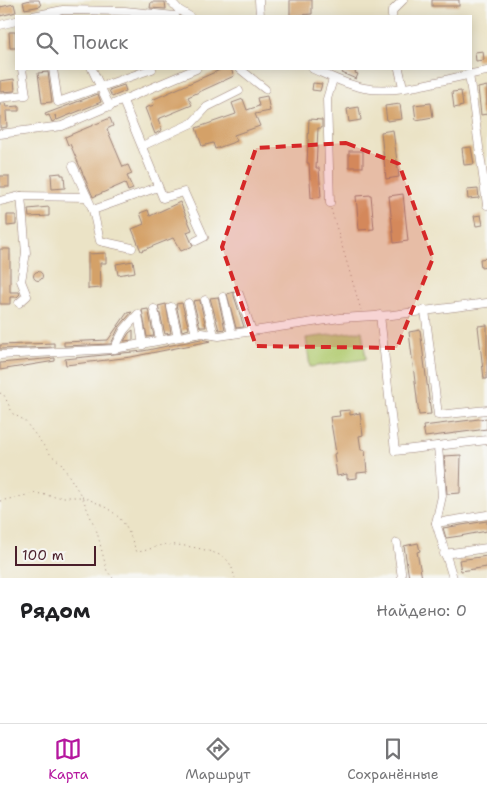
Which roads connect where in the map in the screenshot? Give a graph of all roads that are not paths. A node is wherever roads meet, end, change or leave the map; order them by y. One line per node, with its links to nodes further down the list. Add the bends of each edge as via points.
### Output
1 (170, 0): 6 (street)
2 (259, 0): 7 (street)
3 (403, 0): 8 (street)
4 (38, 15): 5 (street, via 63,10)
5 (165, 15)
6 (187, 15)
7 (260, 15)
8 (392, 15)
9 (15, 21): 10 (street)
10 (0, 25)
11 (22, 70): 26 (street, via 26,95)
12 (53, 70): 22 (street, via 58,102)
13 (92, 70): 22 (street)
14 (149, 70): 22 (street)
15 (194, 70): 27 (street)
16 (241, 70): 24 (street)
17 (315, 70): 21 (street)
18 (399, 70): 23 (street)
19 (487, 71): 20 (street)
20 (469, 74): 23 (street); 32 (street)
21 (333, 78): 23 (street, via 364,88); 37 (street, via 327,99)
22 (100, 86): 28 (street)
23 (403, 87)
24 (264, 88)
25 (239, 92): 30 (street, via 207,106 192,122)
26 (0, 98)
27 (124, 101): 28 (street); 30 (street)
28 (110, 107): 29 (street, via 62,126)
29 (0, 134)
30 (142, 146): 33 (street)
31 (73, 166): 35 (street)
32 (485, 181): 38 (street)
33 (158, 186): 39 (street); 40 (street, via 163,198 184,192 204,237)
34 (21, 196): 35 (street); 36 (street); 46 (street, via 26,253 21,281 27,296)
35 (87, 197): 39 (street)
36 (0, 201)
37 (330, 203)
38 (487, 205)
39 (93, 210): 41 (street, via 100,241)
40 (196, 241)
41 (132, 248)
42 (239, 294): 52 (street)
43 (223, 297): 54 (street)
44 (205, 300): 55 (street)
45 (188, 302): 53 (street)
46 (19, 303)
47 (487, 303): 50 (street)
48 (171, 307): 56 (street)
49 (154, 309): 57 (street)
50 (425, 310): 51 (street); 61 (street, via 438,415)
51 (376, 315): 52 (street); 63 (street, via 395,451)
52 (252, 331): 54 (street)
53 (196, 334): 55 (street); 56 (street)
54 (232, 334): 55 (street)
55 (214, 335)
56 (178, 337): 57 (street)
57 (160, 340): 58 (street)
58 (143, 345): 59 (street); 59 (street, via 138,314)
59 (114, 349): 60 (street)
60 (0, 355)
61 (487, 410)
62 (487, 440): 63 (street)
63 (438, 446): 65 (street, via 442,496)
64 (487, 515): 65 (street)
65 (436, 523): 68 (street)
66 (397, 543): 69 (street)
67 (487, 548): 68 (street)
68 (444, 554): 70 (street)
69 (402, 578)
70 (453, 578)

